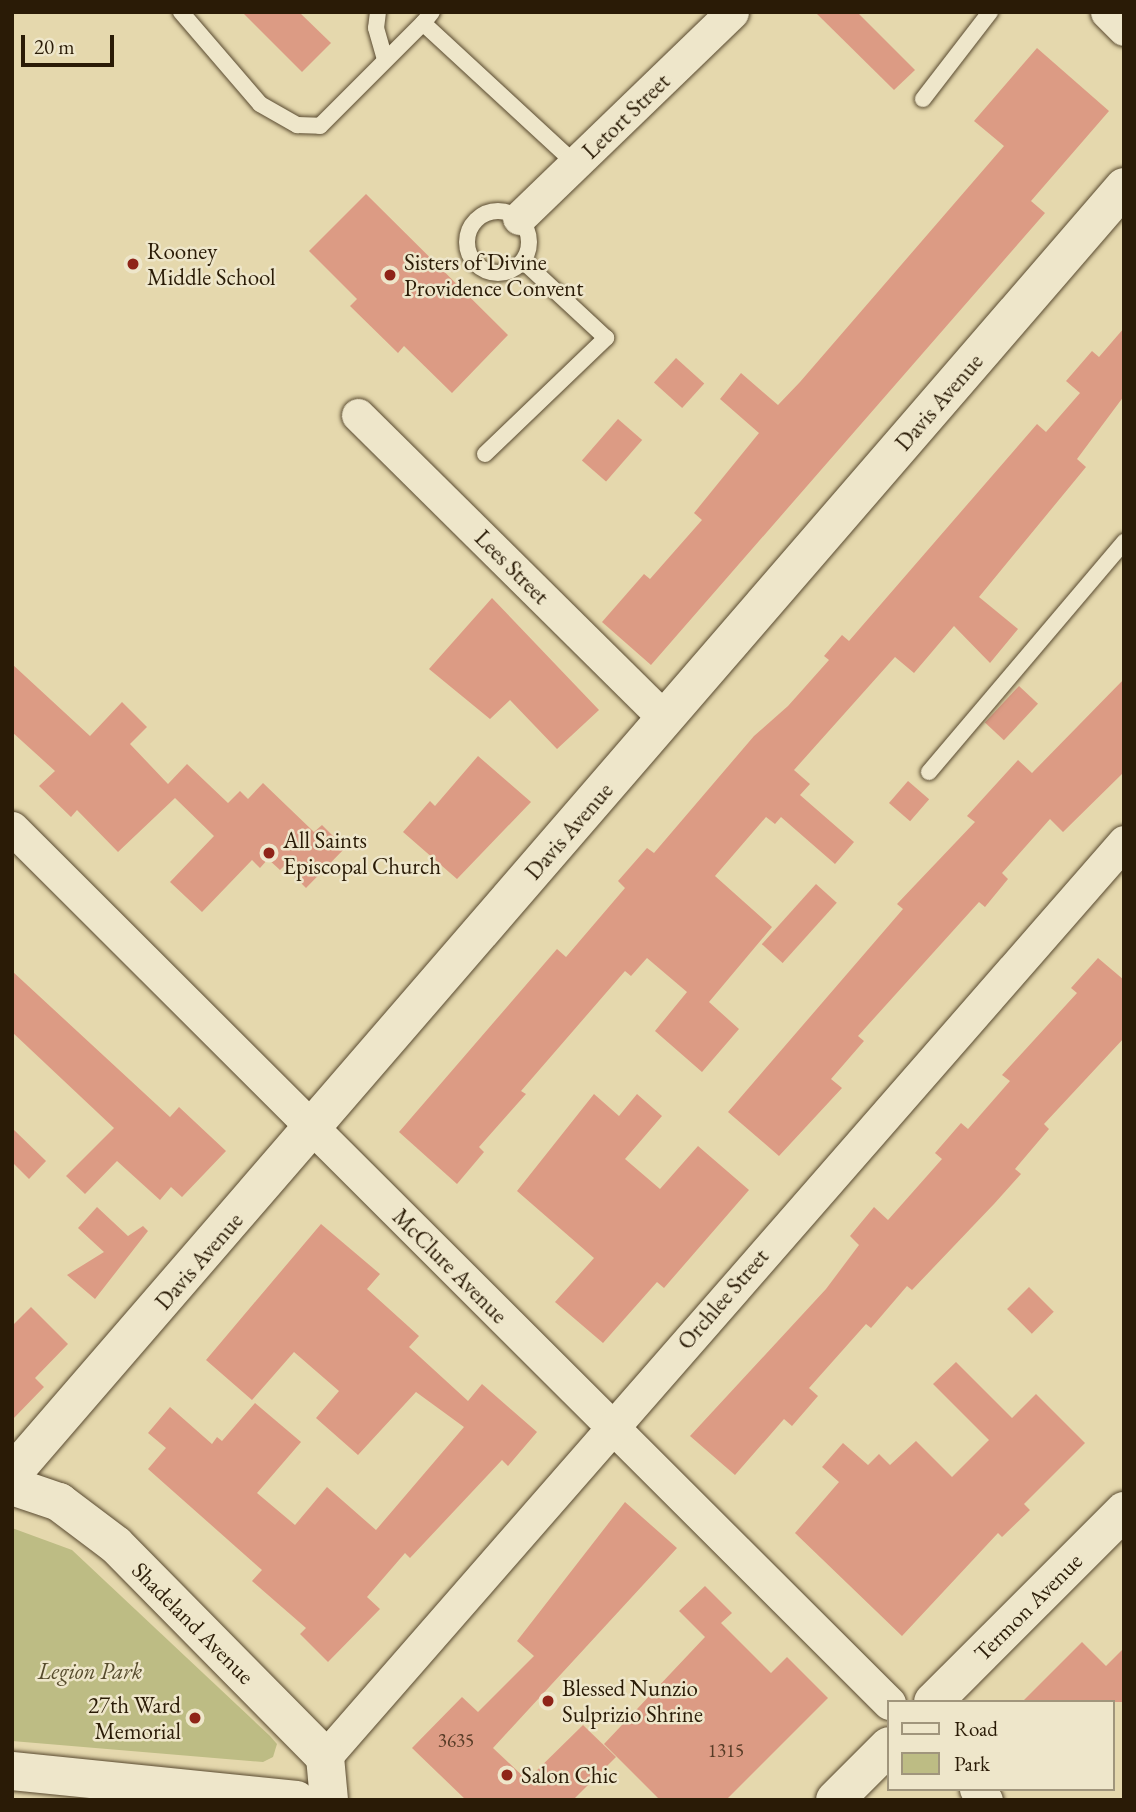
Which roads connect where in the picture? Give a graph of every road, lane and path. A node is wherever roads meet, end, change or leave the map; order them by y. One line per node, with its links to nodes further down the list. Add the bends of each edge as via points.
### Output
1 (181, 12): 8 (lane, via 260,104 297,125 320,126)
2 (378, 12): 8 (lane, via 376,27)
3 (732, 12): 10 (street, Letort Street)
4 (990, 12): 9 (lane)
5 (1107, 12): 7 (street)
6 (428, 18): 8 (lane); 10 (lane)
7 (1124, 29)
8 (385, 60)
9 (923, 99)
10 (576, 164): 12 (street, Letort Street)
11 (1124, 187): 17 (street, Davis Avenue)
12 (519, 218): 13 (lane, via 530,242); 13 (lane, via 508,212 487,212 471,226 467,247 487,271 506,272)
13 (523, 261): 15 (lane, via 606,338)
14 (358, 415): 17 (street, Lees Street)
15 (485, 454)
16 (1124, 542): 18 (lane)
17 (665, 719): 21 (street, Davis Avenue)
18 (929, 772)
19 (12, 828): 21 (street, McClure Avenue)
20 (1124, 842): 22 (street, Orchlee Street)
21 (314, 1130): 22 (street, McClure Avenue); 23 (street, Davis Avenue)
22 (612, 1427): 27 (street, McClure Avenue); 29 (street, Orchlee Street)
23 (12, 1474)
24 (12, 1486): 29 (street, Shadeland Avenue, via 59,1502 116,1545)
25 (1124, 1511): 26 (street, Termon Avenue)
26 (935, 1700)
27 (888, 1702)
28 (888, 1747): 34 (street)
29 (325, 1757): 33 (street)
30 (12, 1771): 31 (street)
31 (78, 1788): 32 (street)
32 (297, 1800)
33 (329, 1800)
34 (835, 1800)

